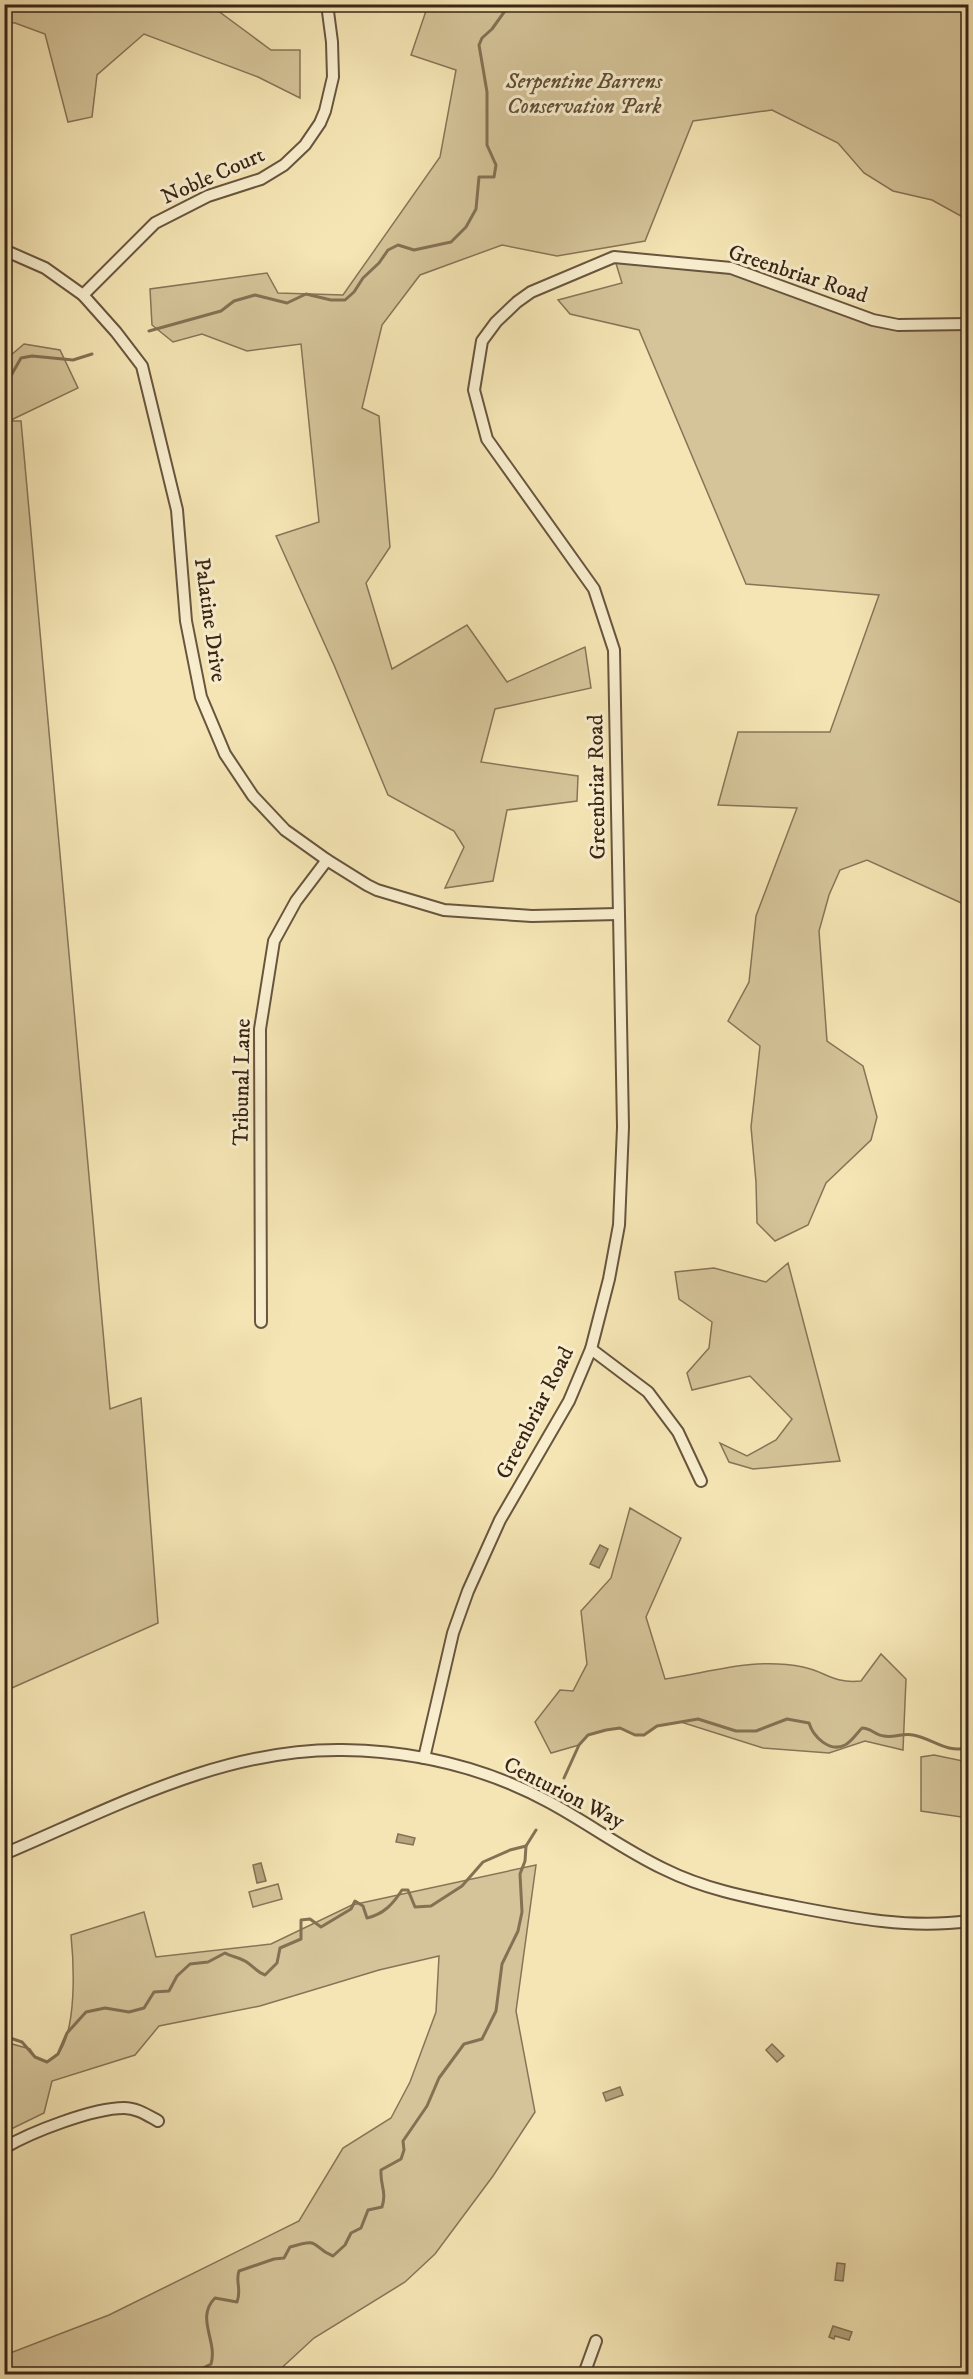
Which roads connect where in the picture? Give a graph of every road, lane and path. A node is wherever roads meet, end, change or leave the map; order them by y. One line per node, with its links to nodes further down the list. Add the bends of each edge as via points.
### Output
1 (327, 4): 3 (street, Noble Court, via 333,77 320,123 305,144 284,165 261,179 208,196 155,223)
2 (4, 250): 3 (street, Palatine Drive, via 45,268)
3 (83, 295): 5 (street, Palatine Drive, via 142,366 177,510 186,621 201,697 225,754 253,796 285,830)
4 (969, 324): 6 (street, Greenbriar Road, via 898,325 873,320 731,268 614,256 531,292 496,321 482,342 474,390 487,439 594,589 614,650)
5 (327, 860): 6 (street, Palatine Drive, via 367,885 444,910 532,916); 7 (street, Tribunal Lane, via 296,901 274,941 260,1029)
6 (618, 914): 8 (street, Greenbriar Road, via 623,1127 619,1226)
7 (261, 1322)
8 (591, 1349): 9 (street, via 648,1392 678,1432); 10 (street, Greenbriar Road, via 569,1401 500,1520 468,1591 453,1632)
9 (701, 1480)
10 (424, 1758): 11 (street, Centurion Way, via 342,1750 307,1751 238,1762 178,1780); 12 (street, Centurion Way, via 525,1790 662,1868 716,1890 876,1921)
11 (4, 1854)
12 (969, 1921)
13 (158, 2121): 14 (street, via 139,2110 110,2109 62,2122)
14 (4, 2148)
15 (596, 2341): 16 (street)
16 (584, 2374)

